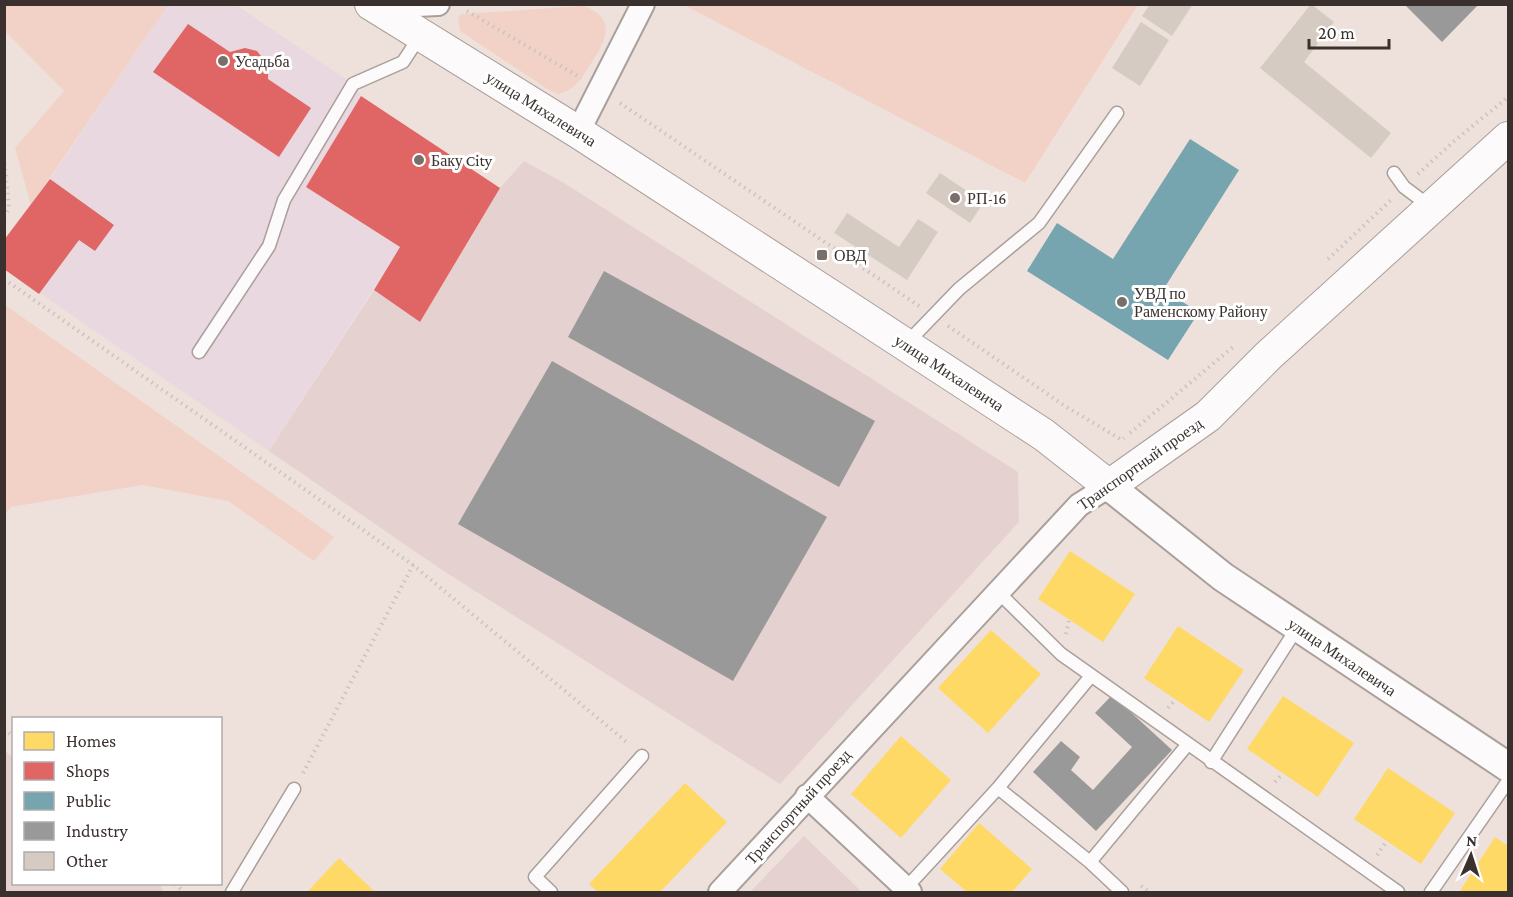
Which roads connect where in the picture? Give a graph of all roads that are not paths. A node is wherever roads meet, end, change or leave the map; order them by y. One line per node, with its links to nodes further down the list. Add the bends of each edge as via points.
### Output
1 (438, 4): 3 (street)
2 (643, 4): 6 (street)
3 (373, 6): 4 (main road, улица Михалевича)
4 (421, 35): 6 (main road, улица Михалевича); 11 (lane, via 403,62 353,84 284,200 269,246)
5 (1117, 113): 10 (lane, via 1039,223 959,289)
6 (578, 132): 10 (main road, улица Михалевича)
7 (1509, 138): 9 (main road, Транспортный проезд)
8 (1395, 173): 9 (lane, via 1404,187)
9 (1433, 208): 12 (main road, Транспортный проезд, via 1268,356 1208,416)
10 (905, 345): 12 (main road, улица Михалевича, via 1044,435)
11 (199, 352)
12 (1109, 486): 13 (street, Транспортный проезд, via 1079,505 1043,550); 14 (street, улица Михалевича, via 1223,577)
13 (997, 591): 15 (lane, via 1061,654); 23 (street, Транспортный проезд)
14 (1297, 628): 18 (lane); 19 (street, улица Михалевича)
15 (1090, 676): 16 (lane); 21 (lane)
16 (1188, 744): 18 (lane); 24 (lane)
17 (642, 756): 27 (lane, via 535,877)
18 (1211, 762): 30 (lane)
19 (1509, 767)
20 (1509, 781): 31 (lane)
21 (998, 788): 24 (lane); 25 (lane)
22 (294, 789): 26 (lane)
23 (807, 796): 25 (street); 28 (street, Транспортный проезд)
24 (1090, 862): 29 (lane)
25 (908, 890)
26 (232, 892)
27 (551, 892)
28 (720, 892)
29 (1122, 892)
30 (1398, 892)
31 (1431, 892)

